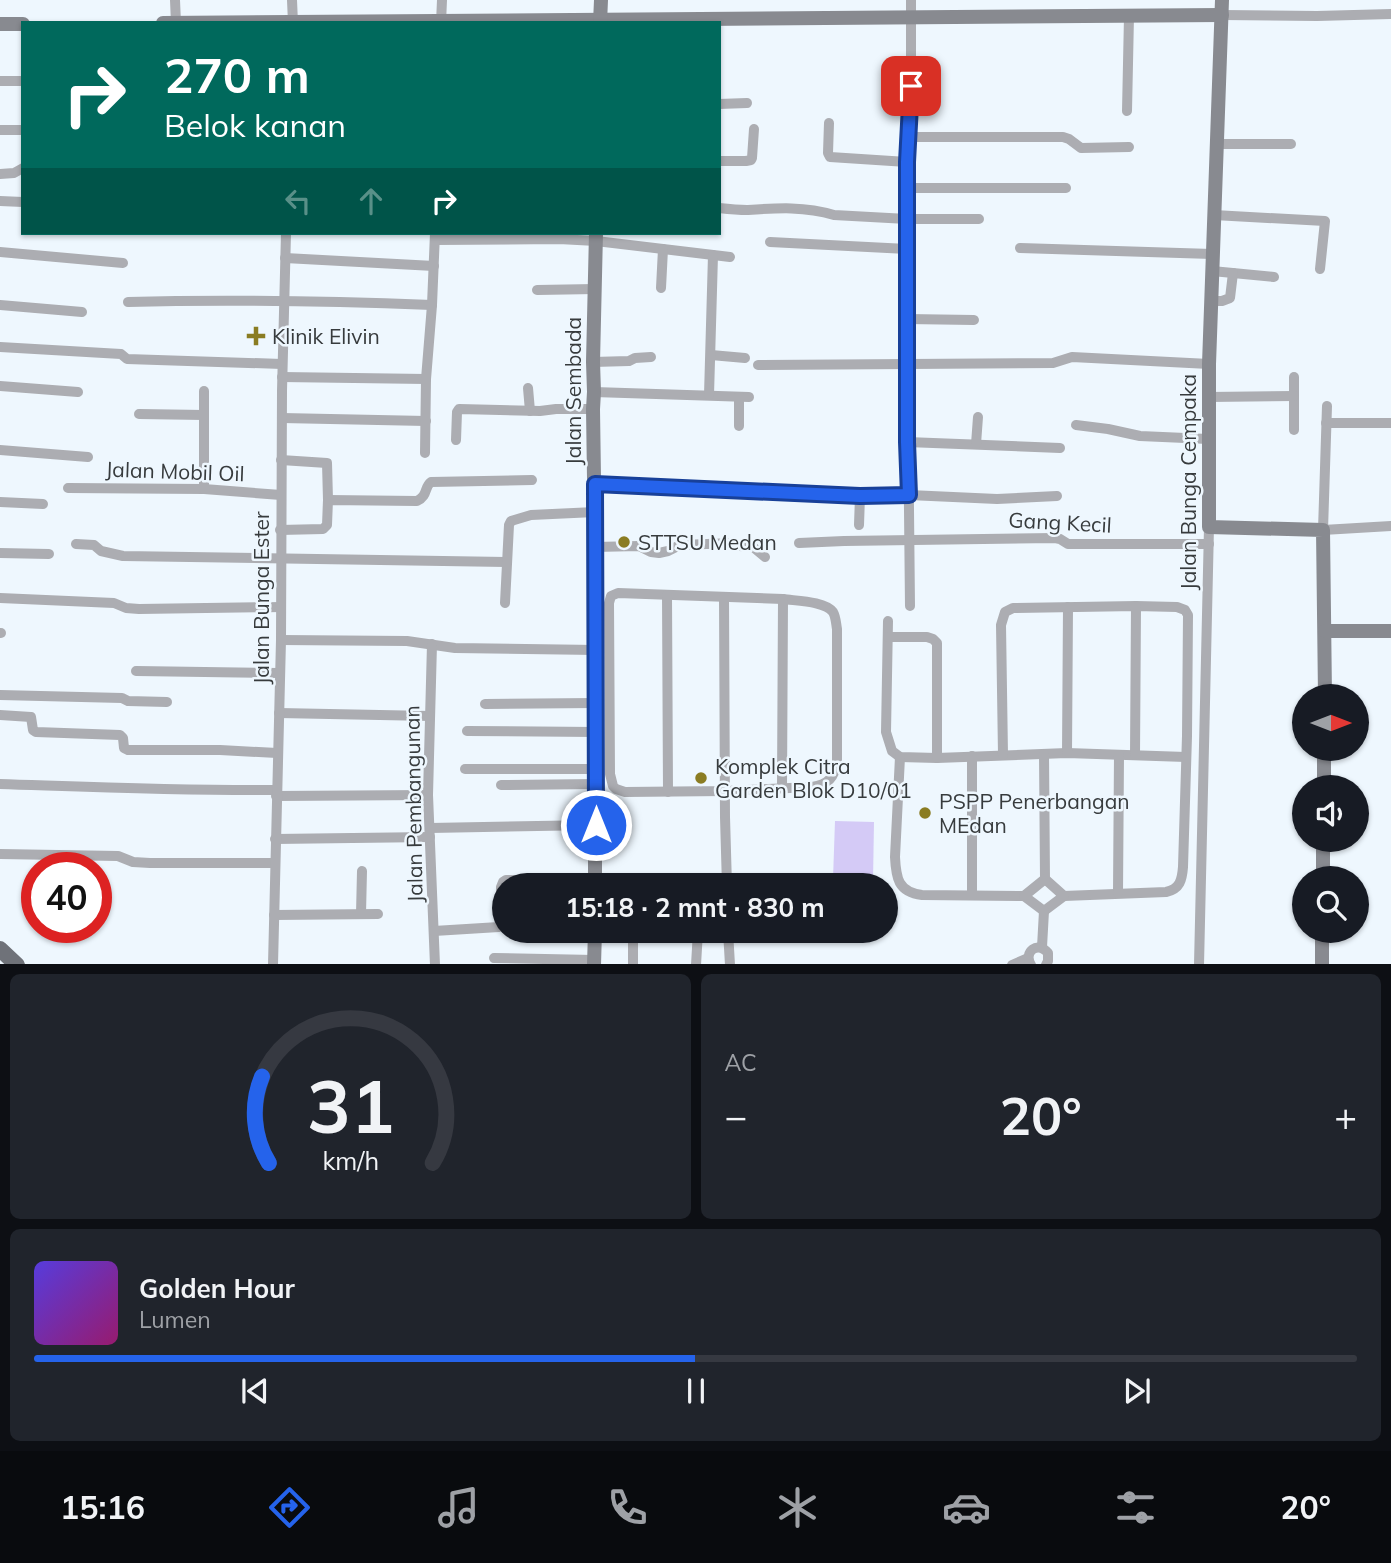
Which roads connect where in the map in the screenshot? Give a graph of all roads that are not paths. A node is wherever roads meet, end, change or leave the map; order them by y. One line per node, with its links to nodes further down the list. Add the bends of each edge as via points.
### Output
1 (175, 0): 10 (street)
2 (292, 0): 11 (street)
3 (442, 0): 12 (street)
4 (601, 0): 13 (street)
5 (911, 0): 9 (street)
6 (1222, 8): 7 (street, via 1327,16); 8 (street); 27 (street, Jalan Bunga Cempaka)
7 (1391, 14)
8 (1129, 16): 9 (street); 21 (street)
9 (910, 18): 14 (street); 26 (street)
10 (176, 21)
11 (293, 21)
12 (442, 21)
13 (600, 21)
14 (678, 21)
15 (0, 24): 16 (street)
16 (21, 24)
17 (21, 80): 18 (street)
18 (0, 81)
19 (747, 103): 20 (street)
20 (721, 104)
21 (1127, 110)
22 (830, 122): 31 (street, via 830,157)
23 (754, 129): 30 (street, via 751,160)
24 (0, 130): 25 (street)
25 (21, 130)
26 (908, 137): 29 (street, via 1063,137 1081,148); 31 (street)
27 (1216, 144): 28 (street); 39 (street, Jalan Bunga Cempaka)
28 (1291, 144)
29 (1129, 147)
30 (721, 160)
31 (907, 162): 34 (street)
32 (21, 169): 33 (street)
33 (0, 173)
34 (907, 188): 35 (street); 40 (street)
35 (1066, 188)
36 (0, 201): 37 (street)
37 (21, 202)
38 (721, 208): 40 (street, via 778,207)
39 (1214, 215): 50 (street, Jalan Bunga Cempaka); 56 (street, via 1325,221)
40 (907, 219): 41 (street); 48 (street)
41 (979, 219)
42 (286, 235): 53 (street, Jalan Bunga Ester)
43 (435, 237): 44 (street); 55 (street)
44 (596, 237): 47 (street); 61 (street, Jalan Sembada)
45 (770, 242): 48 (street)
46 (1020, 248): 50 (street)
47 (663, 249): 51 (street); 60 (street)
48 (907, 250): 69 (street)
49 (0, 252): 54 (street)
50 (1212, 254): 57 (street, Jalan Bunga Cempaka)
51 (713, 255): 52 (street); 72 (street)
52 (730, 257)
53 (285, 258): 55 (street); 63 (street, Jalan Bunga Ester)
54 (123, 263)
55 (434, 266): 67 (street)
56 (1320, 269)
57 (1212, 271): 58 (street); 64 (street, Jalan Bunga Cempaka)
58 (1233, 272): 59 (street); 64 (street, via 1230,298)
59 (1274, 277)
60 (661, 288)
61 (595, 289): 62 (street); 75 (street, Jalan Sembada)
62 (537, 290)
63 (284, 300): 65 (street); 67 (street); 77 (street, Jalan Bunga Ester)
64 (1211, 301): 78 (street, Jalan Bunga Cempaka)
65 (128, 302)
66 (0, 305): 68 (street)
67 (432, 305): 82 (street)
68 (82, 312)
69 (907, 319): 70 (street); 76 (street)
70 (974, 320)
71 (0, 346): 77 (street, via 121,354 127,359)
72 (711, 355): 74 (street); 88 (street)
73 (651, 357): 75 (street)
74 (745, 358)
75 (593, 362): 87 (street, Jalan Sembada)
76 (907, 363): 78 (street, via 1053,363 1072,356); 79 (street); 106 (street)
77 (282, 364): 80 (street, Jalan Bunga Ester)
78 (1209, 364): 89 (street, Jalan Bunga Cempaka)
79 (758, 365)
80 (282, 377): 82 (street); 97 (street, Jalan Bunga Ester)
81 (1294, 377): 90 (street)
82 (426, 379): 98 (street)
83 (0, 386): 86 (street)
84 (528, 388): 93 (street)
85 (204, 391): 95 (street)
86 (78, 392)
87 (594, 392): 88 (street); 92 (street, Jalan Sembada)
88 (709, 396): 102 (street, via 744,397)
89 (1209, 397): 90 (street); 104 (street, Jalan Bunga Cempaka)
90 (1294, 397): 103 (street)
91 (1327, 406): 99 (street)
92 (593, 409): 93 (street); 114 (street, Jalan Sembada)
93 (530, 411): 105 (street, via 458,409)
94 (139, 414): 95 (street)
95 (204, 415): 116 (street)
96 (978, 417): 107 (street)
97 (282, 418): 98 (street); 112 (street, Jalan Bunga Ester)
98 (426, 421): 110 (street)
99 (1326, 423): 100 (street); 129 (street)
100 (1391, 423)
101 (1076, 425): 104 (street, via 1140,436)
102 (739, 426)
103 (1294, 429)
104 (1208, 439): 127 (street, Jalan Bunga Cempaka)
105 (456, 440)
106 (907, 442): 107 (street); 118 (street)
107 (976, 444): 108 (street)
108 (1060, 448)
109 (0, 450): 111 (street)
110 (425, 453)
111 (88, 457)
112 (281, 460): 117 (street, Jalan Bunga Ester); 121 (street, via 327,463)
113 (532, 480): 121 (street, via 431,482 417,501)
114 (595, 484): 119 (street); 124 (street, Jalan Sembada)
115 (68, 488): 116 (street, Jalan Mobil Oil)
116 (204, 489): 117 (street, Jalan Mobil Oil)
117 (281, 495): 128 (street, Jalan Bunga Ester)
118 (909, 495): 119 (street); 120 (street); 130 (street)
119 (860, 496): 125 (street)
120 (1057, 496)
121 (328, 500): 128 (street, via 323,529)
122 (0, 502): 123 (street)
123 (43, 503)
124 (595, 512): 134 (street, Jalan Sembada); 139 (street, via 513,520)
125 (859, 525)
126 (1391, 526): 129 (street)
127 (1209, 527): 129 (street); 133 (street, Jalan Bunga Cempaka)
128 (281, 530): 138 (street, Jalan Bunga Ester)
129 (1323, 530): 150 (street)
130 (909, 540): 131 (street, Gang Kecil); 133 (street, Gang Kecil, via 1058,538 1068,544); 145 (street)
131 (799, 543)
132 (76, 544): 138 (street, via 123,556)
133 (1209, 544): 225 (street, Jalan Bunga Cempaka)
134 (595, 547): 137 (street, via 639,546 659,553 680,545 734,543 753,547); 155 (street, Jalan Sembada)
135 (0, 552): 136 (street)
136 (49, 554)
137 (765, 557)
138 (282, 559): 139 (street); 147 (street, Jalan Bunga Ester)
139 (506, 562): 144 (street)
140 (667, 595): 141 (street); 186 (street); 186 (street, via 618,593 610,598 610,774 613,786 621,791)
141 (724, 597): 143 (street); 184 (street)
142 (0, 598): 147 (street, via 114,603 139,609)
143 (783, 599): 183 (street); 183 (street, via 823,605 835,617 837,761 836,771 826,783)
144 (505, 603)
145 (910, 606)
146 (1136, 606): 148 (street); 173 (street); 176 (street, via 1177,607 1187,613)
147 (281, 607): 153 (street, Jalan Bunga Ester)
148 (1068, 607): 169 (street); 171 (street, via 1013,608 1003,616)
149 (888, 621): 152 (street)
150 (1325, 631): 151 (street); 158 (street)
151 (1391, 631)
152 (888, 638): 175 (street, via 886,732 892,751); 177 (street, via 928,637 937,643)
153 (281, 640): 154 (street); 157 (street, Jalan Bunga Ester)
154 (432, 644): 155 (street); 165 (street, Jalan Pembangunan)
155 (596, 649): 161 (street, Jalan Sembada)
156 (136, 671): 157 (street)
157 (280, 673): 163 (street, Jalan Bunga Ester)
158 (1325, 684)
159 (0, 695): 160 (street)
160 (167, 702)
161 (594, 703): 162 (street); 167 (street, Jalan Sembada)
162 (485, 704)
163 (279, 713): 165 (street); 168 (street, Jalan Bunga Ester)
164 (0, 715): 168 (street, via 31,717 36,732 120,735 128,750)
165 (430, 716): 187 (street, Jalan Pembangunan)
166 (467, 731): 167 (street)
167 (595, 732): 179 (street, Jalan Sembada)
168 (277, 752): 185 (street, Jalan Bunga Ester)
169 (1067, 753): 170 (street); 172 (street)
170 (1044, 754): 171 (street); 196 (street)
171 (1003, 755): 174 (street)
172 (1119, 755): 173 (street); 197 (street)
173 (1135, 755): 176 (street)
174 (972, 756): 177 (street); 198 (street)
175 (900, 757): 177 (street); 198 (street, via 895,868 901,886 922,895)
176 (1186, 757): 197 (street, via 1180,883 1166,892)
177 (937, 758)
178 (465, 769): 179 (street)
179 (595, 769): 181 (street, Jalan Sembada)
180 (0, 784): 185 (street)
181 (595, 784): 182 (street); 188 (street, Jalan Sembada)
182 (500, 785)
183 (782, 788): 184 (street)
184 (725, 792): 186 (street); 195 (street)
185 (276, 793): 187 (street); 190 (street, Jalan Bunga Ester)
186 (668, 793)
187 (428, 795): 189 (street, Jalan Pembangunan)
188 (596, 825): 189 (street); 194 (street, Jalan Sembada)
189 (430, 833): 190 (street); 206 (street, Jalan Pembangunan)
190 (275, 839): 192 (street, Jalan Bunga Ester)
191 (0, 854): 192 (street, via 118,856 150,863)
192 (275, 863): 204 (street, Jalan Bunga Ester)
193 (362, 871): 202 (street)
194 (595, 873)
195 (727, 873)
196 (1045, 879): 199 (street); 200 (street)
197 (1118, 893): 200 (street)
198 (972, 895): 199 (street)
199 (1024, 896): 201 (street)
200 (1064, 896): 201 (street)
201 (1044, 911): 212 (street)
202 (361, 914): 203 (street); 204 (street)
203 (378, 914)
204 (274, 915): 218 (street, Jalan Bunga Ester)
205 (492, 928): 206 (street)
206 (434, 931): 219 (street, Jalan Pembangunan)
207 (595, 943): 216 (street)
208 (633, 943): 220 (street)
209 (697, 943): 221 (street)
210 (729, 943): 222 (street)
211 (1322, 943): 226 (street)
212 (1042, 947): 215 (street, via 1031,950); 224 (street, via 1049,957)
213 (0, 949): 217 (main road)
214 (494, 957): 216 (street)
215 (1029, 961): 223 (street)
216 (594, 962)
217 (18, 964)
218 (273, 964)
219 (435, 964)
220 (633, 964)
221 (696, 964)
222 (730, 964)
223 (1012, 964)
224 (1046, 964)
225 (1199, 964)
226 (1322, 964)

